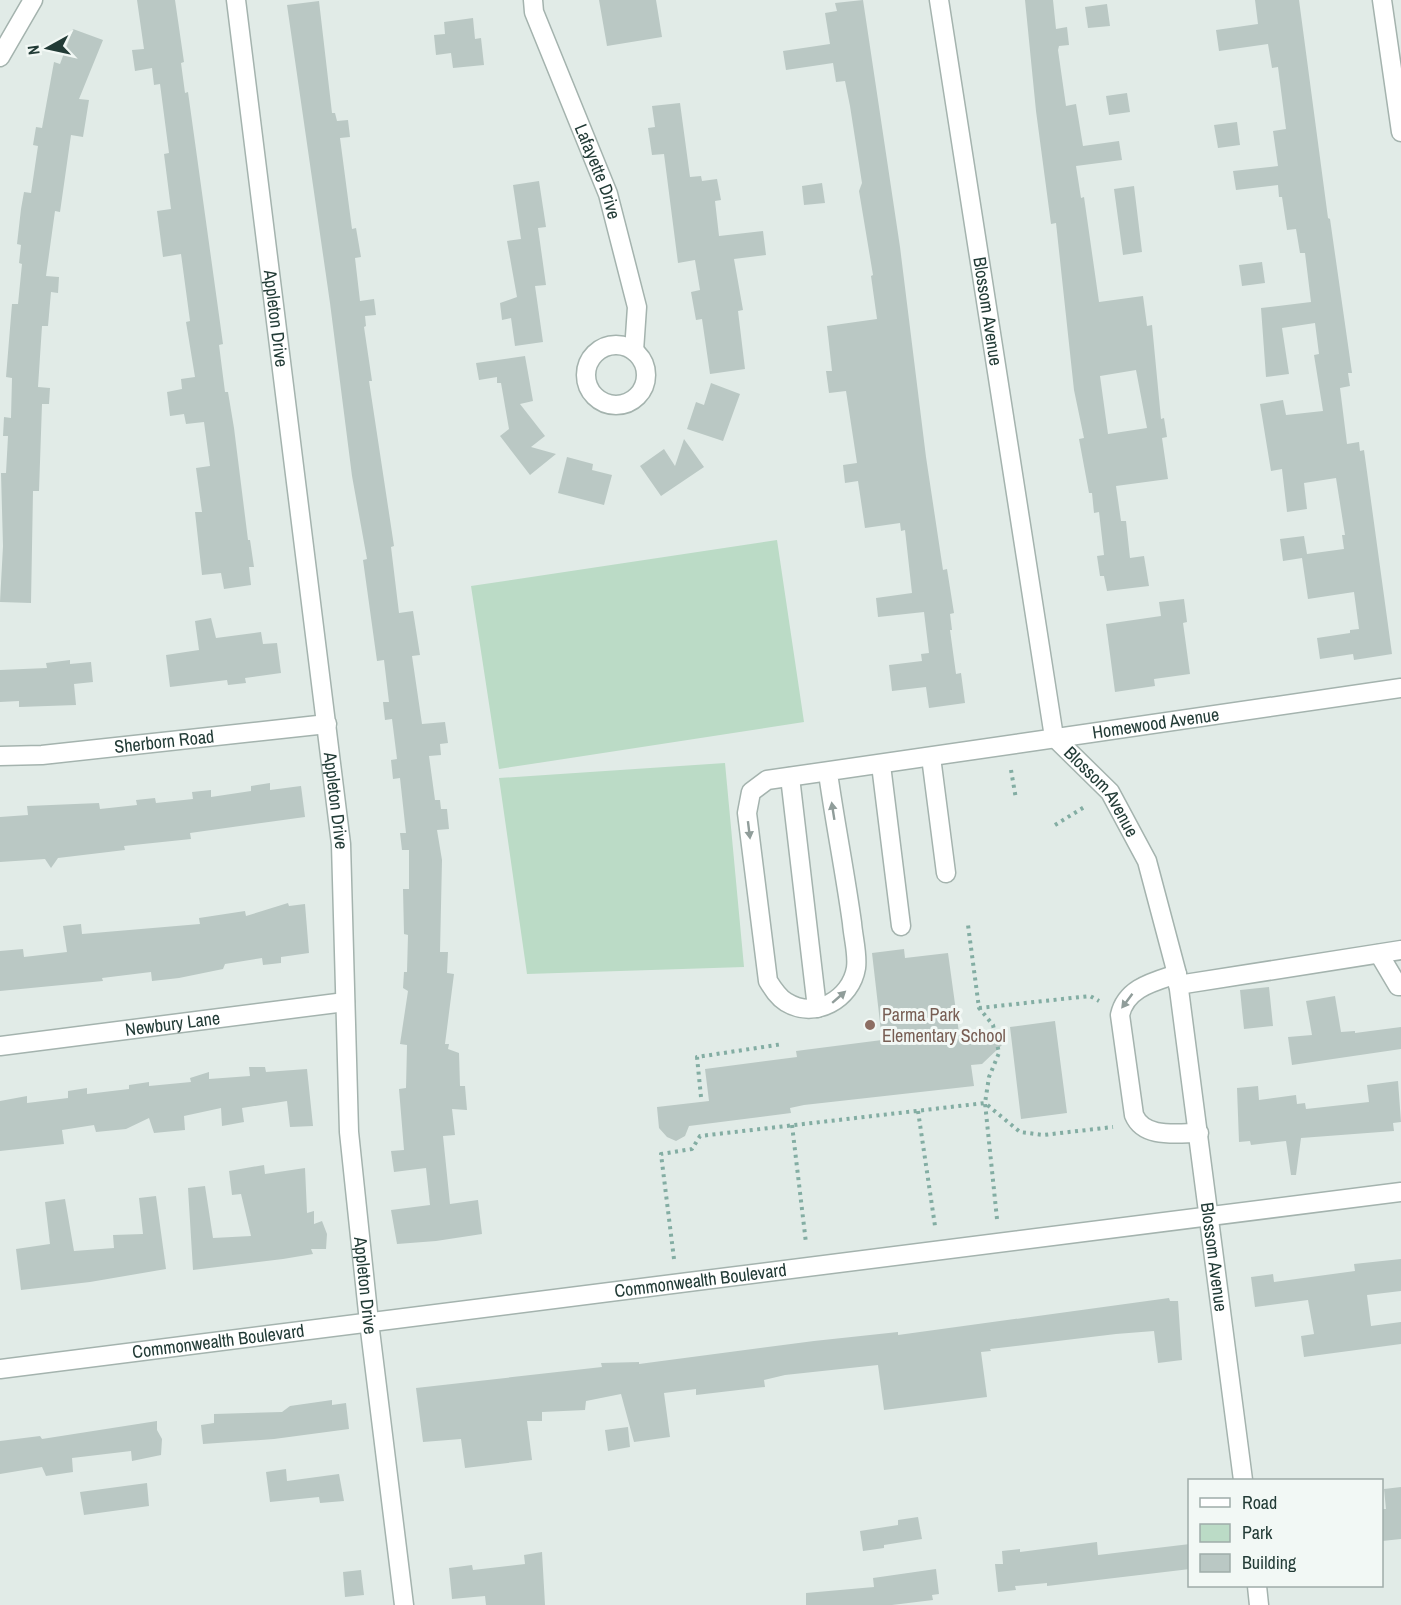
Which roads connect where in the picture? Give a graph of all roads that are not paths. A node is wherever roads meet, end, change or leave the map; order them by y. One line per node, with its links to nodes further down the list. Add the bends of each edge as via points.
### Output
1 (33, 0): 6 (street)
2 (236, 0): 10 (street, Appleton Drive)
3 (533, 0): 8 (street, Lafayette Drive, via 534,12 608,194 637,307)
4 (939, 0): 11 (street, Blossom Avenue)
5 (1382, 0): 7 (street)
6 (0, 57)
7 (1401, 132)
8 (634, 351)
9 (1401, 688): 11 (street, Homewood Avenue)
10 (327, 724): 12 (street, Sherborn Road, via 42,755); 23 (street, Appleton Drive, via 341,844)
11 (1054, 737): 13 (street, Homewood Avenue); 21 (street, Blossom Avenue, via 1110,792 1147,861)
12 (0, 756)
13 (932, 757): 14 (street, Homewood Avenue); 17 (street)
14 (881, 765): 15 (street, Homewood Avenue); 18 (street)
15 (828, 772): 16 (street, Homewood Avenue); 24 (street, one-way to 15, via 830,1005 853,984 857,965)
16 (790, 777): 24 (street); 24 (street, Homewood Avenue, one-way to 24, via 767,780 752,792 747,813 768,981 786,1002)
17 (946, 873)
18 (901, 926)
19 (1401, 950): 20 (street)
20 (1379, 954): 21 (street); 22 (street)
21 (1178, 980): 26 (street, Blossom Avenue); 26 (street, one-way to 26, via 1136,990 1122,1004 1121,1026 1138,1124 1148,1131)
22 (1401, 986)
23 (345, 1002): 25 (street, Newbury Lane); 29 (street, Appleton Drive, via 349,1132)
24 (817, 1008)
25 (0, 1046)
26 (1199, 1133): 28 (street, Blossom Avenue)
27 (1401, 1192): 28 (street, Commonwealth Boulevard)
28 (1210, 1217): 29 (street, Commonwealth Boulevard); 31 (street, Blossom Avenue)
29 (369, 1322): 30 (street, Commonwealth Boulevard); 33 (street, Appleton Drive)
30 (0, 1369)
31 (1244, 1479)
32 (1257, 1587): 34 (street)
33 (404, 1605)
34 (1259, 1605)

